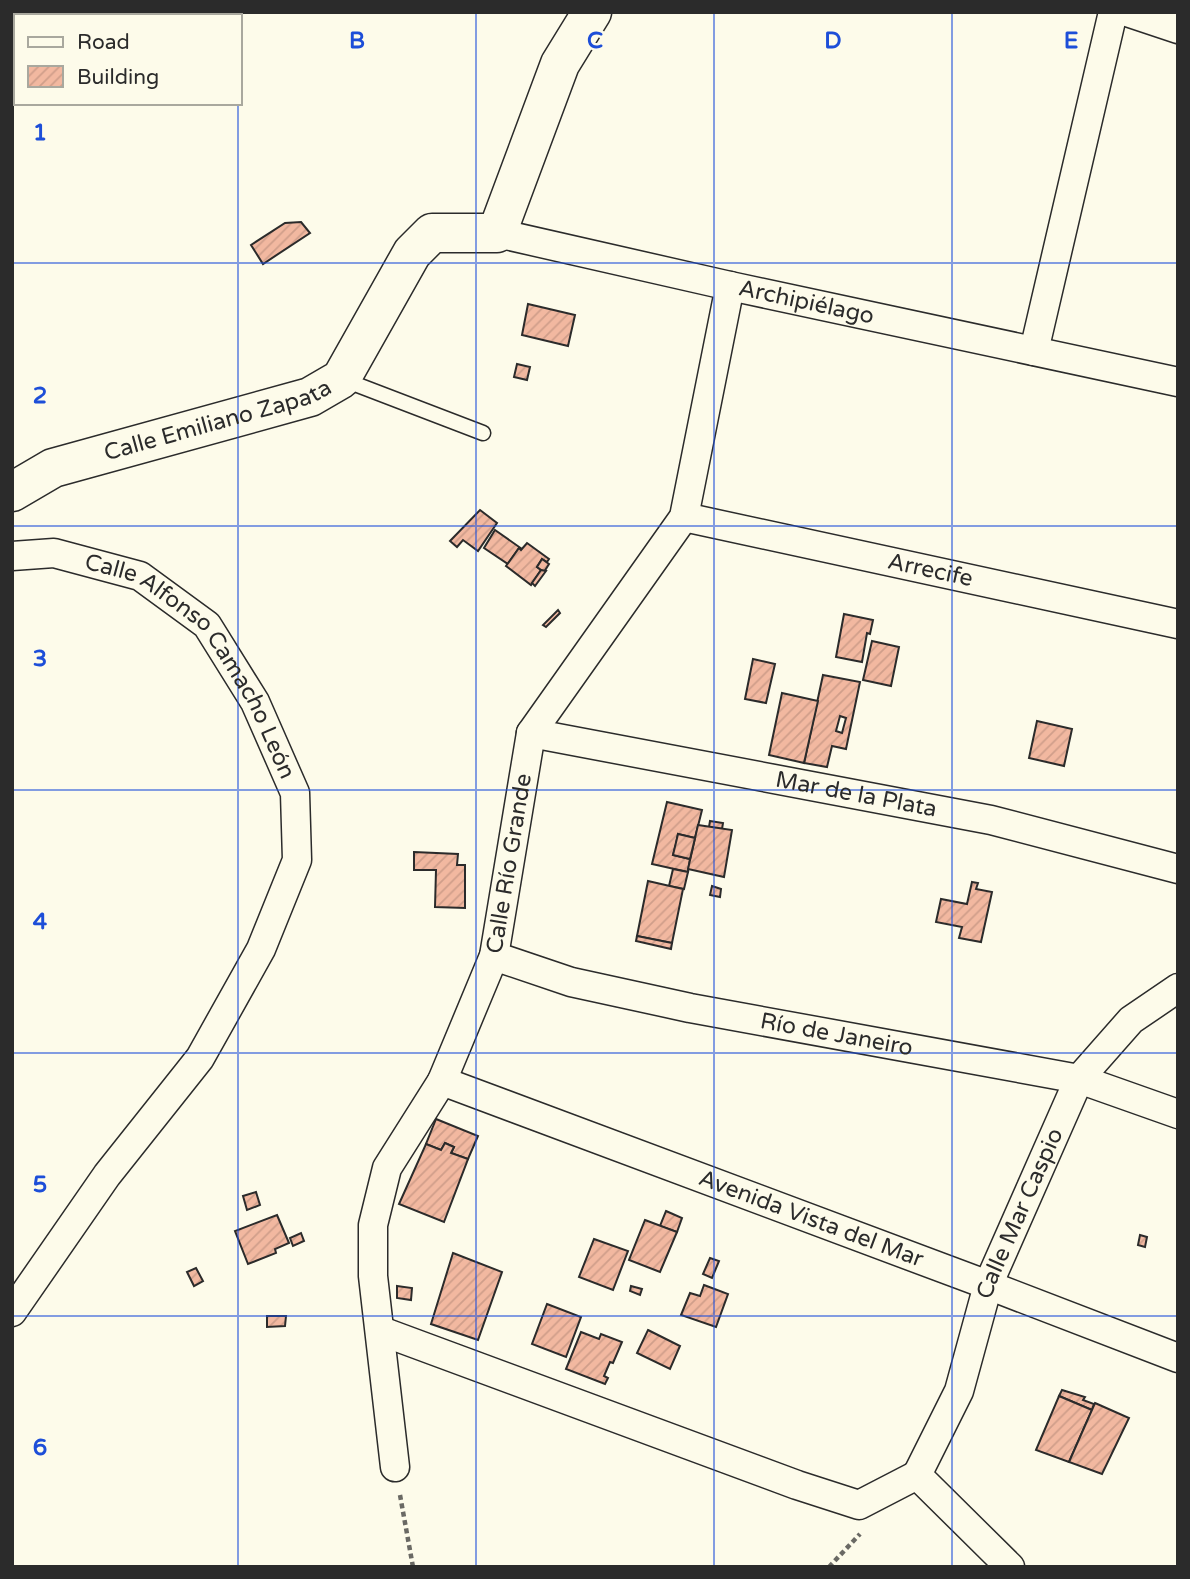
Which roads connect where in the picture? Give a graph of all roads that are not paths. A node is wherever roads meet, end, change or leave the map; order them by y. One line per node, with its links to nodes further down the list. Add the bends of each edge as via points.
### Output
1 (592, 12): 6 (main road, via 560,64)
2 (1113, 12): 8 (street)
3 (1127, 12): 4 (street)
4 (1178, 29)
5 (432, 233): 6 (main road, Archipiélago); 9 (main road, Calle Emiliano Zapata, via 412,253)
6 (497, 233): 7 (street, Archipiélago)
7 (730, 286): 8 (street, Archipiélago); 13 (street, Calle Río Grande)
8 (1034, 351): 10 (street, Archipiélago)
9 (341, 379): 11 (lane); 12 (main road, Calle Emiliano Zapata, via 310,397 53,468)
10 (1178, 382)
11 (483, 433)
12 (12, 492)
13 (684, 517): 15 (street, Arrecife); 16 (street, Calle Río Grande)
14 (12, 556): 24 (street, Calle Alfonso Camacho León, via 54,552 140,576 207,625 255,702 295,793 296,860 261,949 200,1058 107,1175)
15 (1178, 624)
16 (531, 733): 17 (street, Mar de la Plata, via 991,820); 18 (street, Calle Río Grande)
17 (1178, 869)
18 (494, 956): 20 (street, Río de Janeiro, via 571,982 690,1008); 21 (street, Calle Río Grande)
19 (1178, 988): 20 (street, Calle Mar Caspio, via 1131,1020)
20 (1079, 1079): 22 (street, Río de Janeiro); 23 (street, Calle Mar Caspio)
21 (442, 1081): 23 (street, Avenida Vista del Mar); 25 (street, Calle Río Grande, via 387,1168 373,1225 373,1276)
22 (1178, 1114)
23 (988, 1284): 26 (street, Avenida Vista del Mar); 28 (street, Calle Mar Caspio, via 959,1391)
24 (12, 1312)
25 (381, 1331): 27 (street, Calle Río Grande); 28 (street, via 859,1505)
26 (1178, 1358)
27 (395, 1467)
28 (917, 1475): 29 (street)
29 (1010, 1567)

